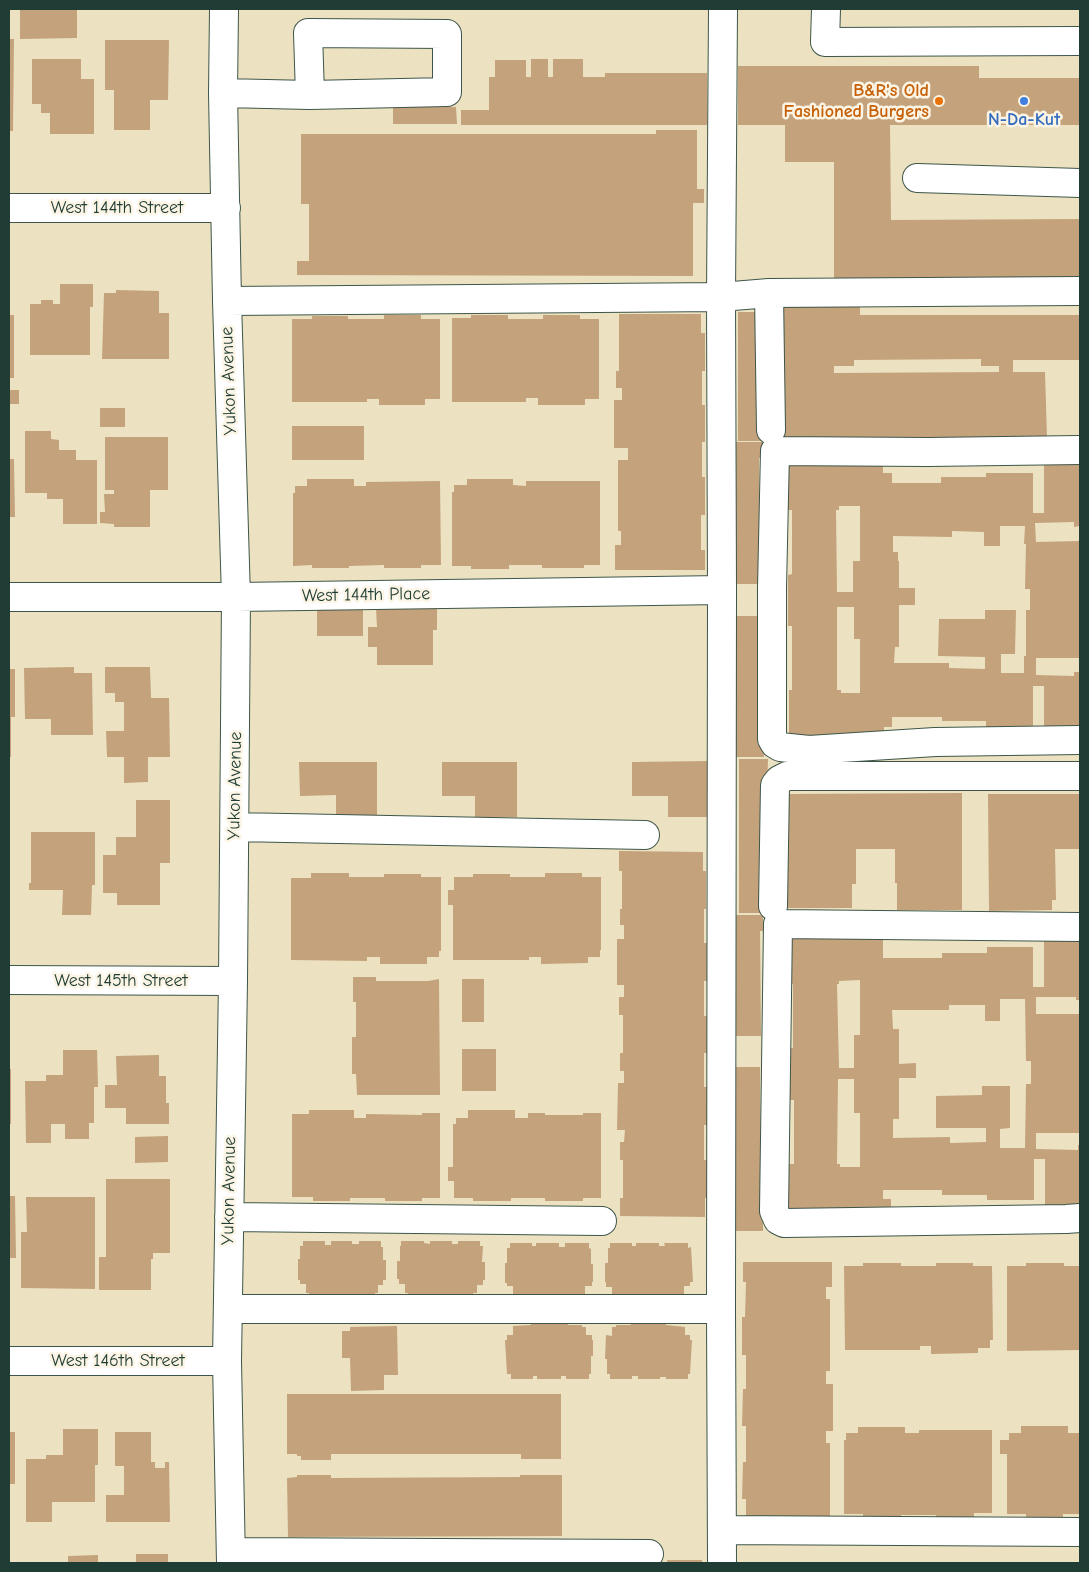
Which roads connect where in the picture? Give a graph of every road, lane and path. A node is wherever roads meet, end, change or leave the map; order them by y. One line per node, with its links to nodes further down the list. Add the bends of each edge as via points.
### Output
1 (224, 9): 5 (street, Yukon Avenue)
2 (723, 9): 13 (street)
3 (826, 9): 4 (street, via 825,42)
4 (1080, 41)
5 (223, 93): 6 (street); 10 (street, Yukon Avenue)
6 (310, 95): 6 (street, via 446,92 447,34 308,33)
7 (917, 178): 8 (street)
8 (1080, 183)
9 (9, 208): 10 (street, West 144th Street)
10 (226, 208): 14 (street, Yukon Avenue)
11 (1080, 291): 12 (street)
12 (769, 294): 13 (street); 15 (street)
13 (721, 297): 14 (street); 17 (street)
14 (227, 301): 19 (street, Yukon Avenue)
15 (771, 430)
16 (1080, 450): 20 (street, via 775,451 772,588 772,739 780,747 809,750 935,742)
17 (722, 590): 19 (street, West 144th Place); 32 (street)
18 (9, 597): 19 (street, West 144th Place)
19 (236, 597): 22 (street, Yukon Avenue)
20 (1080, 740)
21 (1080, 776): 24 (street, via 787,776 775,785)
22 (235, 827): 23 (street); 27 (street, Yukon Avenue)
23 (645, 835)
24 (773, 906)
25 (1080, 927): 29 (street, via 778,924 774,1211 778,1220 784,1223)
26 (9, 980): 27 (street, West 145th Street)
27 (233, 981): 28 (street, Yukon Avenue)
28 (229, 1217): 30 (street); 31 (street, Yukon Avenue)
29 (1080, 1218)
30 (602, 1221)
31 (228, 1309): 32 (street); 34 (street, Yukon Avenue)
32 (721, 1309): 35 (street)
33 (9, 1361): 34 (street, West 146th Street)
34 (227, 1361): 38 (street, Yukon Avenue)
35 (722, 1530): 36 (street); 39 (street)
36 (1080, 1532)
37 (649, 1554): 38 (street)
38 (231, 1558)
39 (722, 1563)

